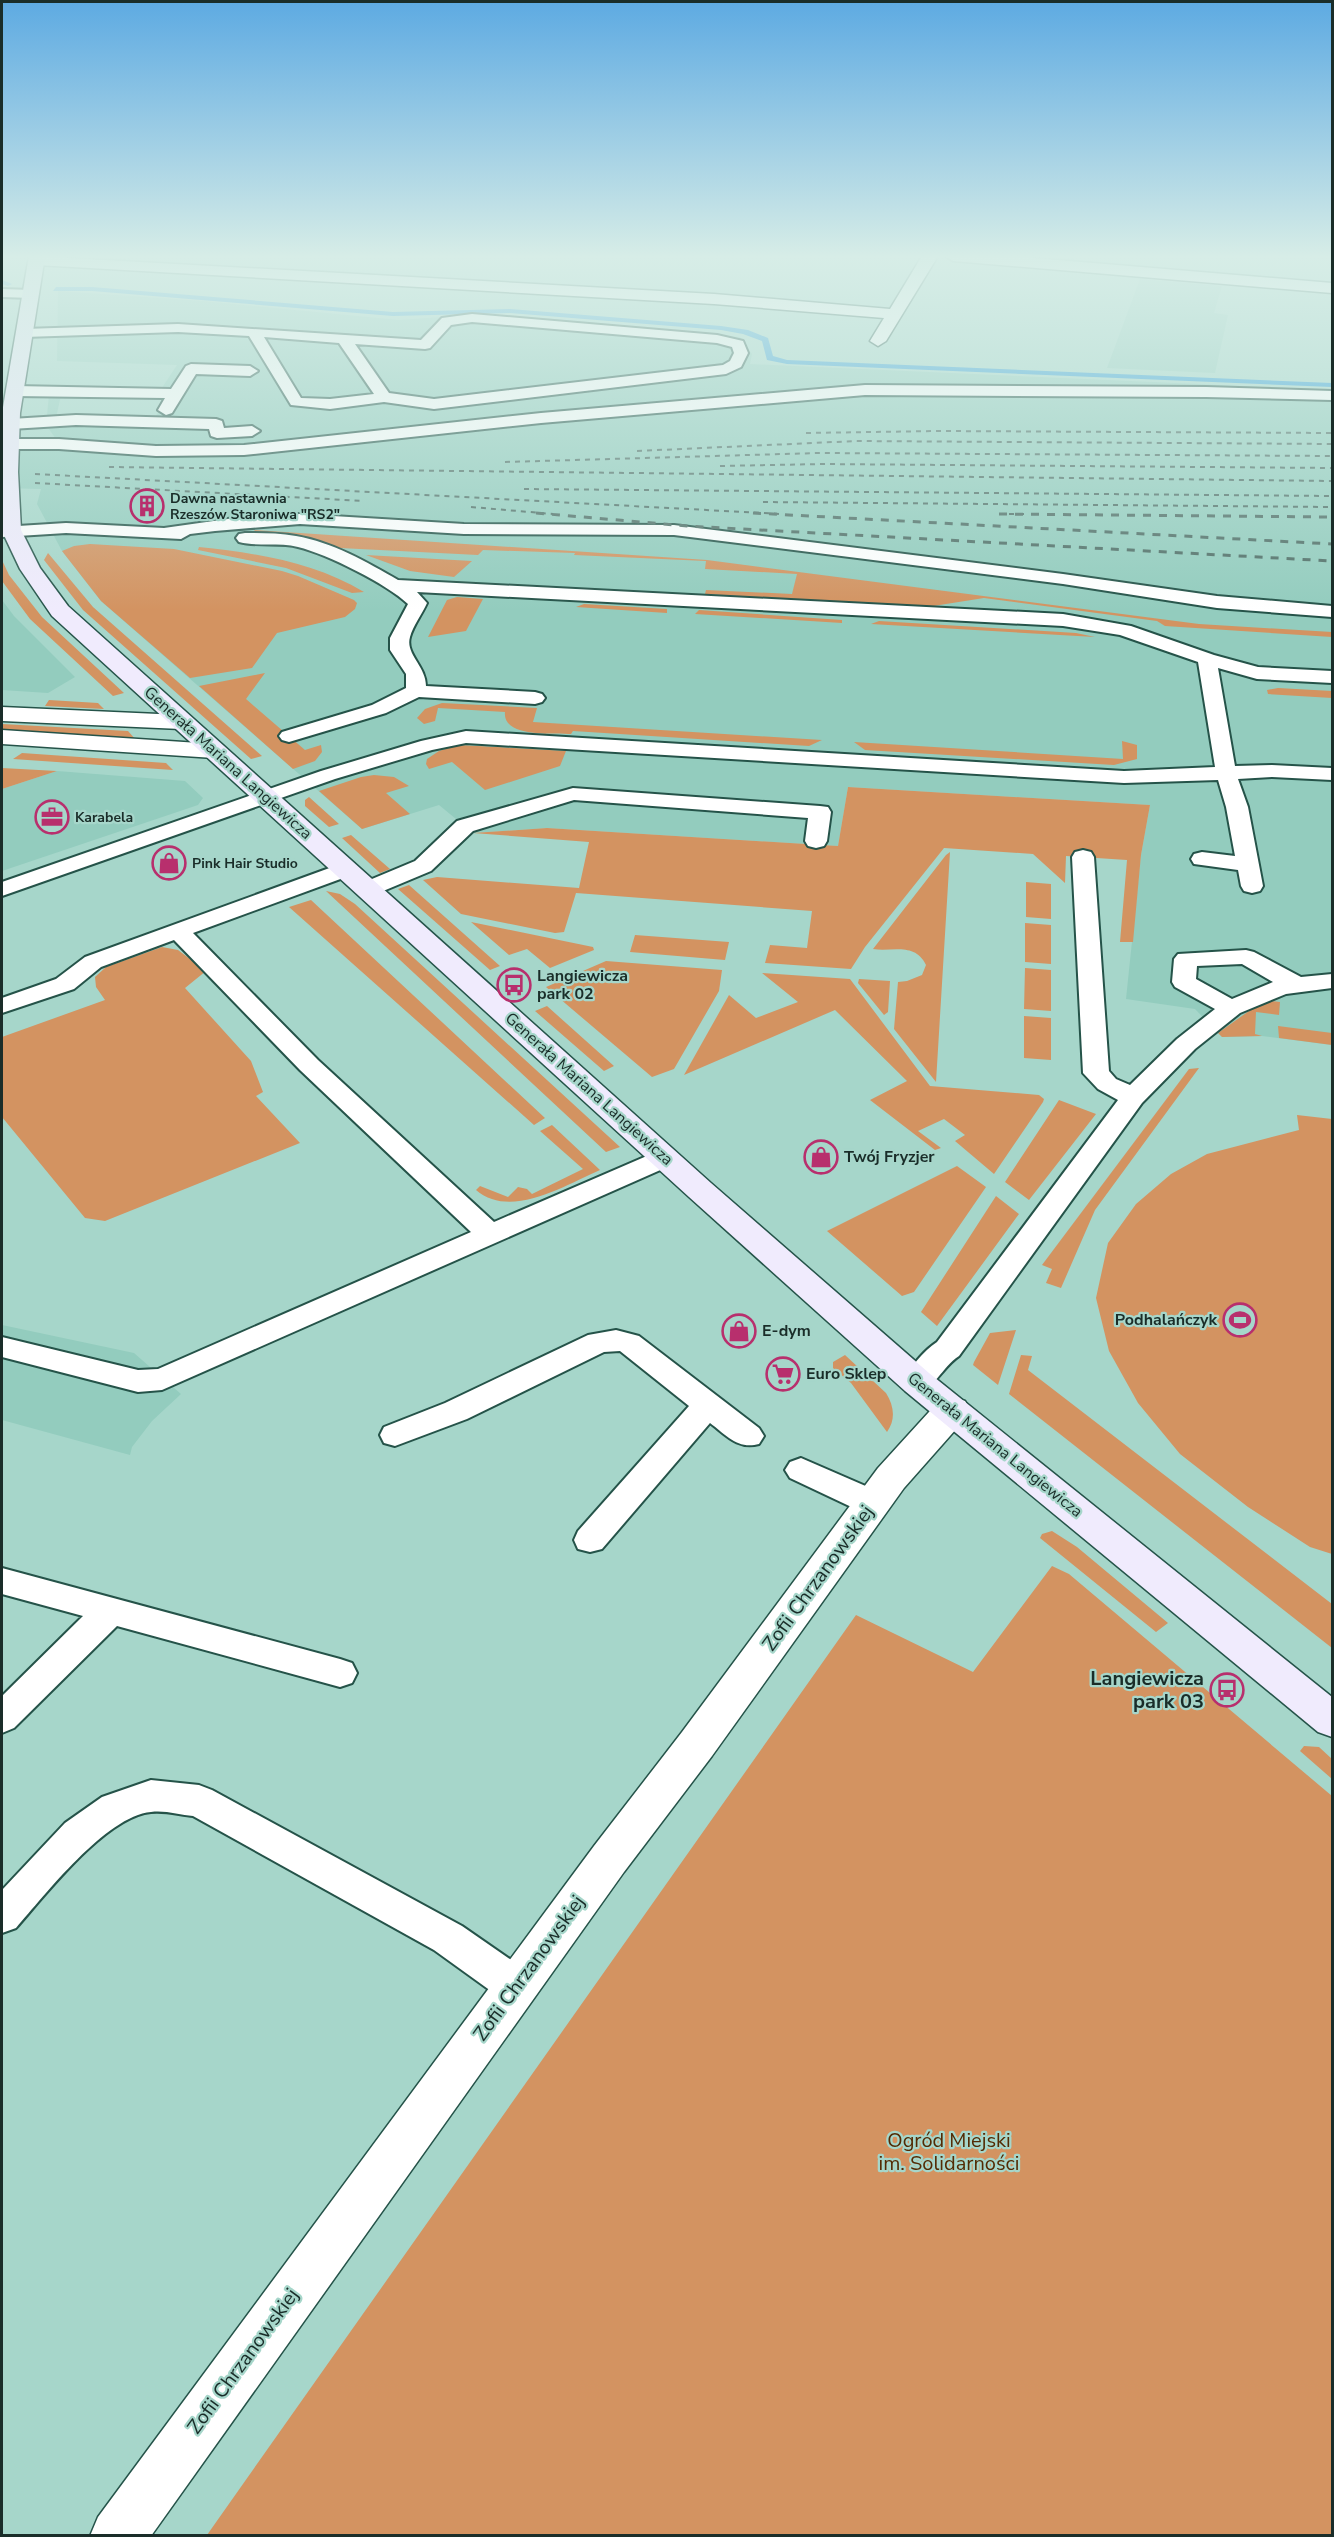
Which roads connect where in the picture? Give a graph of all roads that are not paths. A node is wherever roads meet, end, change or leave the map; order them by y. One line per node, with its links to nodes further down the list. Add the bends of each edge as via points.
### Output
1 (18, 374): 6 (street, Generała Mariana Langiewicza)
2 (187, 374): 7 (lane)
3 (279, 374): 9 (lane, via 296,402 330,404)
4 (368, 374): 9 (lane)
5 (678, 374): 9 (lane, via 434,404)
6 (15, 391): 7 (lane); 11 (street, Generała Mariana Langiewicza)
7 (174, 394): 10 (lane)
8 (1332, 396): 11 (lane, via 865,390 541,418 244,450 156,451 59,444)
9 (384, 397)
10 (159, 423): 11 (lane, via 76,420); 12 (lane, via 216,424 217,433)
11 (8, 424): 13 (street, Generała Mariana Langiewicza)
12 (267, 430)
13 (6, 531): 14 (lane, via 66,528); 22 (street, Generała Mariana Langiewicza, via 60,611)
14 (164, 533): 15 (lane, via 303,543 322,548); 16 (lane, via 257,520 302,519 463,529 674,530 1052,577 1217,602)
15 (392, 585): 17 (lane, via 1063,620 1124,630); 19 (lane, via 418,603 400,638 400,650 416,674)
16 (1332, 612)
17 (1207, 659): 18 (lane, via 1257,673); 26 (lane)
18 (1332, 677)
19 (416, 691): 20 (lane); 23 (lane, via 379,709)
20 (535, 698)
21 (2, 714): 22 (street)
22 (181, 722): 25 (street, Generała Mariana Langiewicza)
23 (289, 736)
24 (2, 737): 25 (street)
25 (214, 752): 28 (street, Generała Mariana Langiewicza)
26 (1226, 773): 27 (lane); 28 (lane, via 1124,777 466,737 392,755); 31 (lane, via 1250,875)
27 (1332, 774)
28 (267, 797): 32 (street, Generała Mariana Langiewicza); 33 (lane)
29 (816, 841): 32 (lane, via 820,812 573,794 465,826 423,866)
30 (1083, 857): 39 (lane, via 1096,1073 1107,1084)
31 (1202, 859)
32 (357, 879): 34 (lane); 40 (street, Generała Mariana Langiewicza)
33 (2, 890)
34 (179, 932): 37 (lane, via 93,962 64,984); 41 (lane, via 309,1065)
35 (1332, 981): 36 (lane)
36 (1297, 985): 38 (lane, via 1281,987); 38 (lane, via 1246,957 1186,959 1184,982)
37 (2, 1006)
38 (1231, 1008): 39 (lane, via 1186,1044)
39 (1133, 1097): 43 (lane, via 948,1349)
40 (665, 1158): 41 (lane); 43 (street, Generała Mariana Langiewicza)
41 (491, 1235): 42 (lane, via 162,1379 138,1381)
42 (2, 1347)
43 (917, 1382): 45 (street, Generała Mariana Langiewicza)
44 (708, 1405): 46 (lane, via 629,1343 616,1340 598,1342 456,1411); 47 (lane); 50 (lane)
45 (952, 1410): 49 (street, Zofii Chrzanowskiej); 55 (street, Generała Mariana Langiewicza)
46 (395, 1434)
47 (747, 1436)
48 (801, 1470): 49 (lane)
49 (873, 1503): 57 (street, Zofii Chrzanowskiej)
50 (590, 1540)
51 (2, 1581): 52 (lane)
52 (109, 1612): 53 (lane); 54 (lane)
53 (340, 1673)
54 (2, 1718)
55 (1332, 1720)
56 (2, 1916): 57 (lane, via 78,1834 116,1808 151,1796 199,1801 448,1938)
57 (516, 1986): 58 (street, Zofii Chrzanowskiej)
58 (117, 2535)

